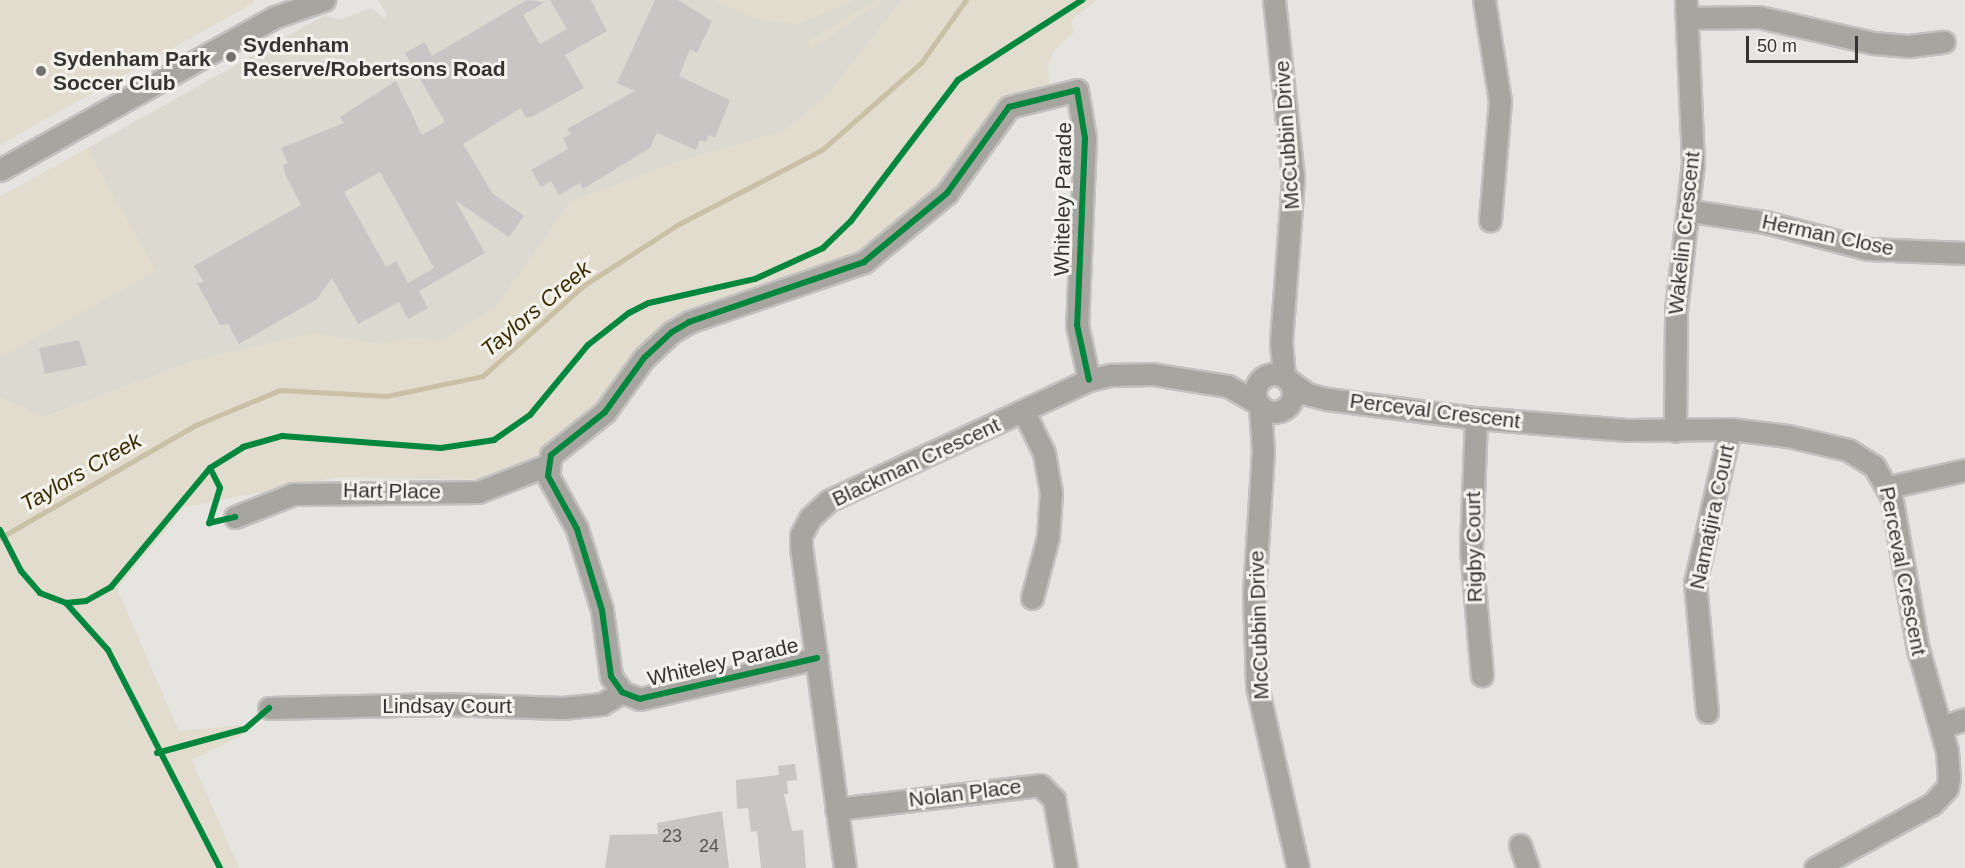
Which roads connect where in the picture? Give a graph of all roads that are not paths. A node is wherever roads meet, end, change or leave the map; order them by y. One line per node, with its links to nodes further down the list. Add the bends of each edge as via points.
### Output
1 (296, 0): 6 (street)
2 (324, 0): 6 (street)
3 (1275, 0): 12 (street, McCubbin Drive, via 1293,179)
4 (1484, 0): 10 (street, via 1500,101)
5 (1686, 9): 7 (street, via 1759,17 1873,43 1909,46); 9 (street, Wakelin Crescent, via 1694,119)
6 (275, 17): 8 (street)
7 (1944, 42)
8 (0, 170)
9 (1690, 211): 11 (street, Herman Close, via 1765,222 1868,249); 21 (street, Wakelin Crescent, via 1676,310)
10 (1490, 221)
11 (1965, 253)
12 (1275, 378): 14 (street, Blackman Crescent); 15 (street, Perceval Crescent); 16 (street, McCubbin Drive, via 1254,392); 17 (street, via 1293,397)
13 (1089, 380): 14 (street, Blackman Crescent, via 1139,373); 18 (street, Blackman Crescent); 23 (street, Whiteley Parade, via 1077,325 1084,138 1074,83 1009,107 947,192 864,262 672,332 644,358 605,412 557,447)
14 (1228, 386): 16 (street, Blackman Crescent)
15 (1327, 399): 17 (street, Perceval Crescent); 19 (street, Perceval Crescent)
16 (1258, 405): 17 (street, Blackman Crescent); 22 (street, McCubbin Drive)
17 (1284, 410): 22 (street, McCubbin Drive)
18 (1024, 412): 27 (street, via 1044,453 1051,492 1048,537); 28 (street, Blackman Crescent, via 828,501 810,518 801,535)
19 (1476, 418): 21 (street, Perceval Crescent); 29 (street, Rigby Court, via 1471,550)
20 (1730, 429): 21 (street, Perceval Crescent); 25 (street, Perceval Crescent, via 1848,450 1874,466); 32 (street, Namatjira Court, via 1695,583)
21 (1675, 431)
22 (1263, 451): 39 (street, McCubbin Drive, via 1254,594 1257,686)
23 (548, 465): 26 (street, Hart Place, via 478,492 304,493 272,500); 30 (street, Whiteley Parade, via 548,476 577,529 602,610 611,676)
24 (1965, 470): 25 (street)
25 (1889, 487): 34 (street, Perceval Crescent, via 1918,649)
26 (235, 517)
27 (1032, 598)
28 (817, 658): 30 (street, Whiteley Parade, via 640,699); 35 (street, Blackman Crescent)
29 (1482, 676)
30 (622, 692): 31 (street, Lindsay Court, via 602,704 562,708)
31 (269, 708)
32 (1707, 712)
33 (1965, 719): 34 (street)
34 (1941, 727): 41 (street, Perceval Crescent, via 1949,766 1942,796)
35 (837, 809): 37 (street, Blackman Crescent); 38 (street, Nolan Place, via 1040,785 1054,799)
36 (1520, 845): 40 (street)
37 (844, 868)
38 (1066, 868)
39 (1299, 868)
40 (1528, 868)
41 (1815, 868)

